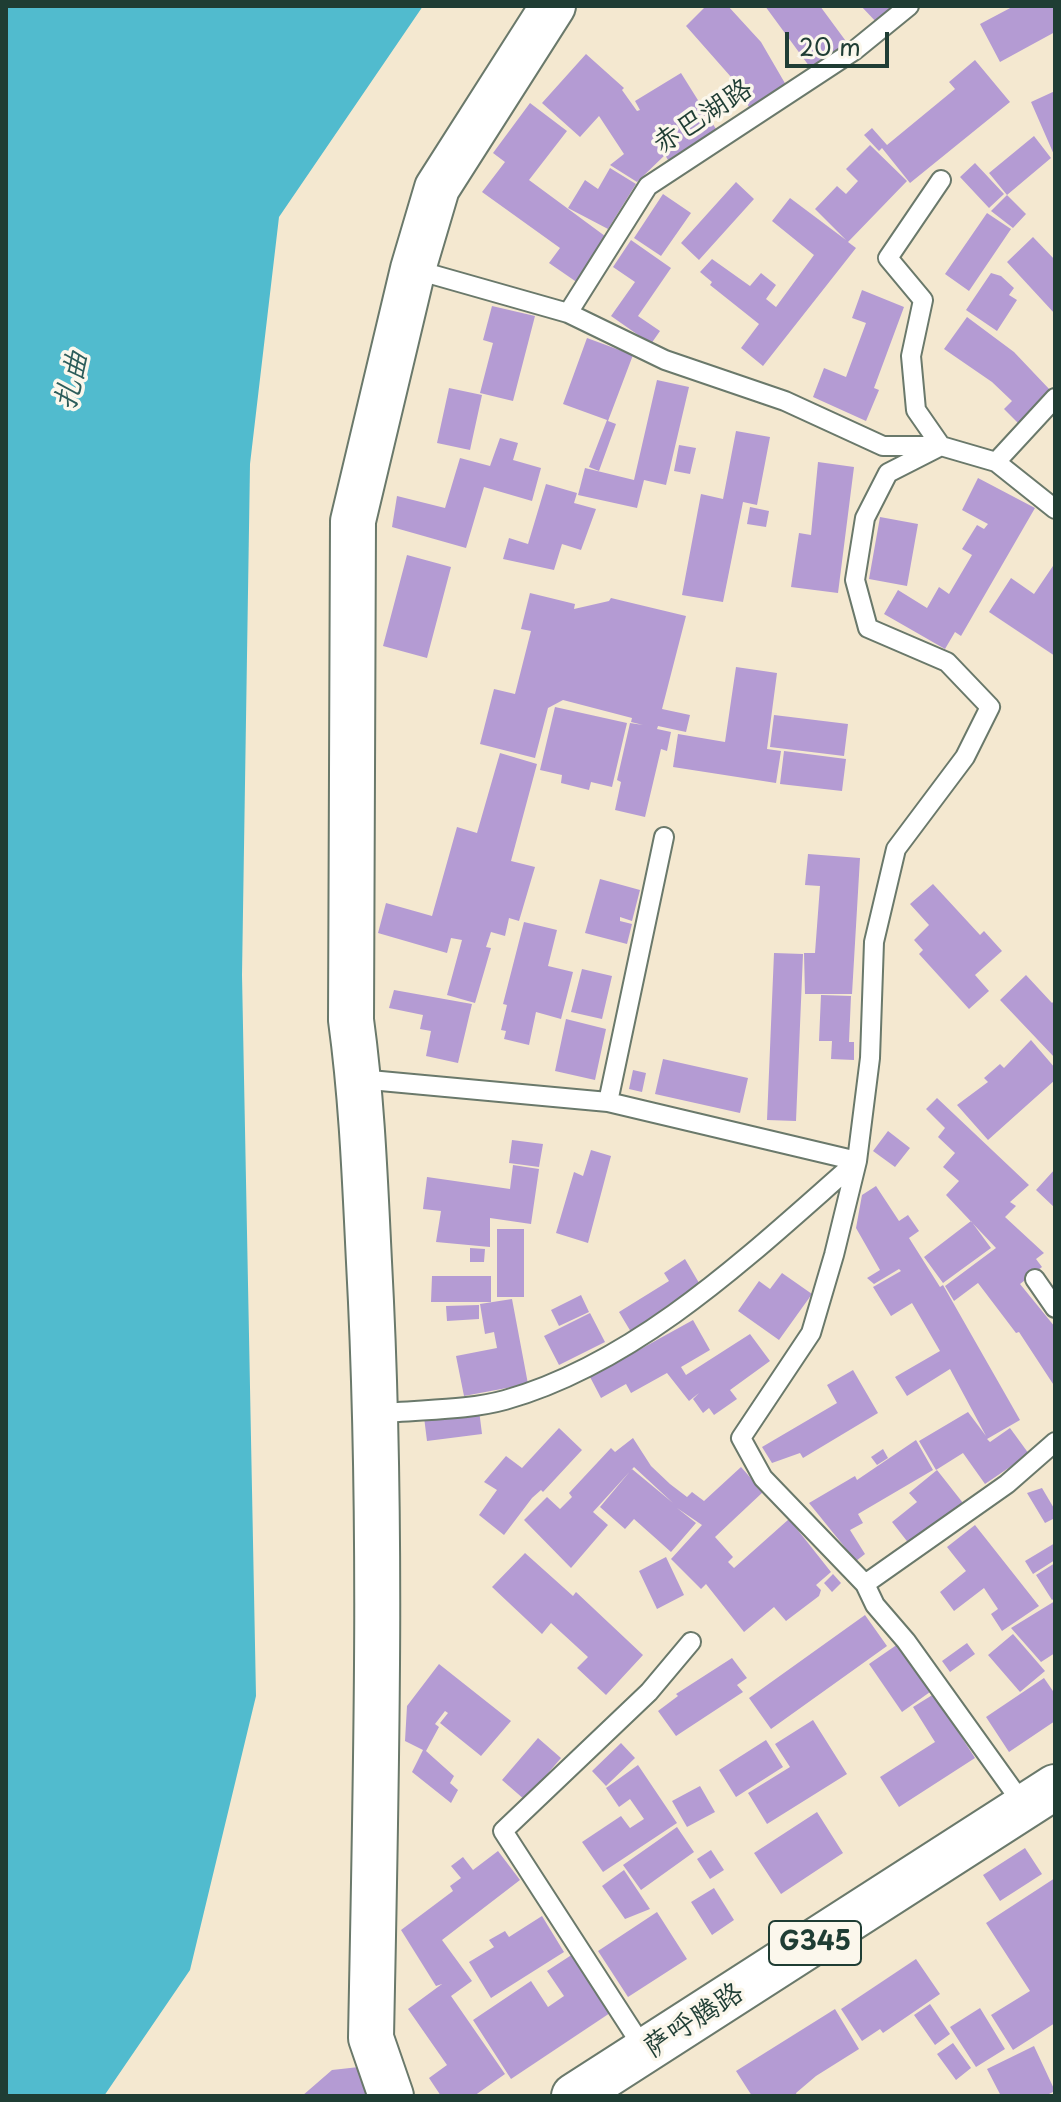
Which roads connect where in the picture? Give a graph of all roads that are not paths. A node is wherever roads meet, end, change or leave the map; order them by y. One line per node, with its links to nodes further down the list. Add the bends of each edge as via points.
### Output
1 (553, 6): 4 (main road, via 437,188)
2 (909, 6): 5 (lane, 赤巴湖路, via 855,50 648,186)
3 (941, 180): 7 (lane, via 888,258 923,300 911,356 916,410)
4 (413, 269): 5 (lane); 11 (main road, via 353,521 351,1020)
5 (568, 313): 7 (lane, via 665,360 785,401 883,446)
6 (1055, 398): 8 (lane)
7 (941, 446): 8 (lane); 13 (lane, via 888,473 865,518 855,580 868,628 947,662 990,707 965,757 896,849 874,942 870,1058)
8 (996, 462): 9 (lane)
9 (1055, 509)
10 (664, 837): 12 (lane)
11 (359, 1079): 12 (lane); 16 (main road)
12 (608, 1102): 13 (lane)
13 (857, 1161): 16 (lane, via 710,1289 568,1375 503,1400); 18 (lane, via 811,1333 741,1438 763,1478)
14 (1035, 1279): 15 (lane)
15 (1055, 1308)
16 (377, 1414): 22 (main road, via 379,1629 371,2038)
17 (1055, 1442): 18 (lane, via 1007,1484)
18 (865, 1584): 20 (lane, via 875,1605)
19 (691, 1642): 21 (lane, via 649,1692 503,1831)
20 (1040, 1797): 21 (main road, 萨呼腾路 / G345)
21 (646, 2052): 23 (main road, 萨呼腾路 / G345)
22 (391, 2096)
23 (574, 2096)

